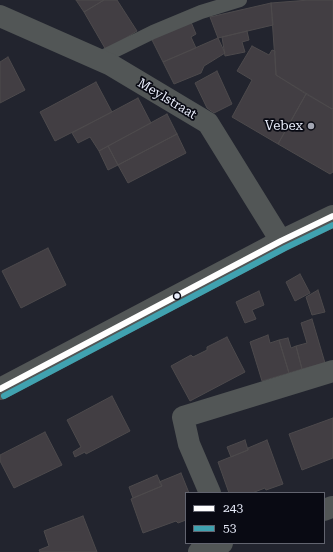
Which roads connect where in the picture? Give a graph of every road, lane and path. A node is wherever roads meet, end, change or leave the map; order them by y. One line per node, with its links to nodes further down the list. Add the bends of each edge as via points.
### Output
1 (240, 0): 3 (lane, via 201,12 160,29)
2 (0, 16): 3 (street, Meylstraat)
3 (98, 59): 5 (street, Meylstraat, via 208,123)
4 (333, 216): 5 (street)
5 (281, 241): 7 (street)
6 (333, 371): 8 (street, via 183,418 189,444)
7 (0, 389)
8 (210, 492)
9 (219, 544): 10 (street)
10 (199, 552)

